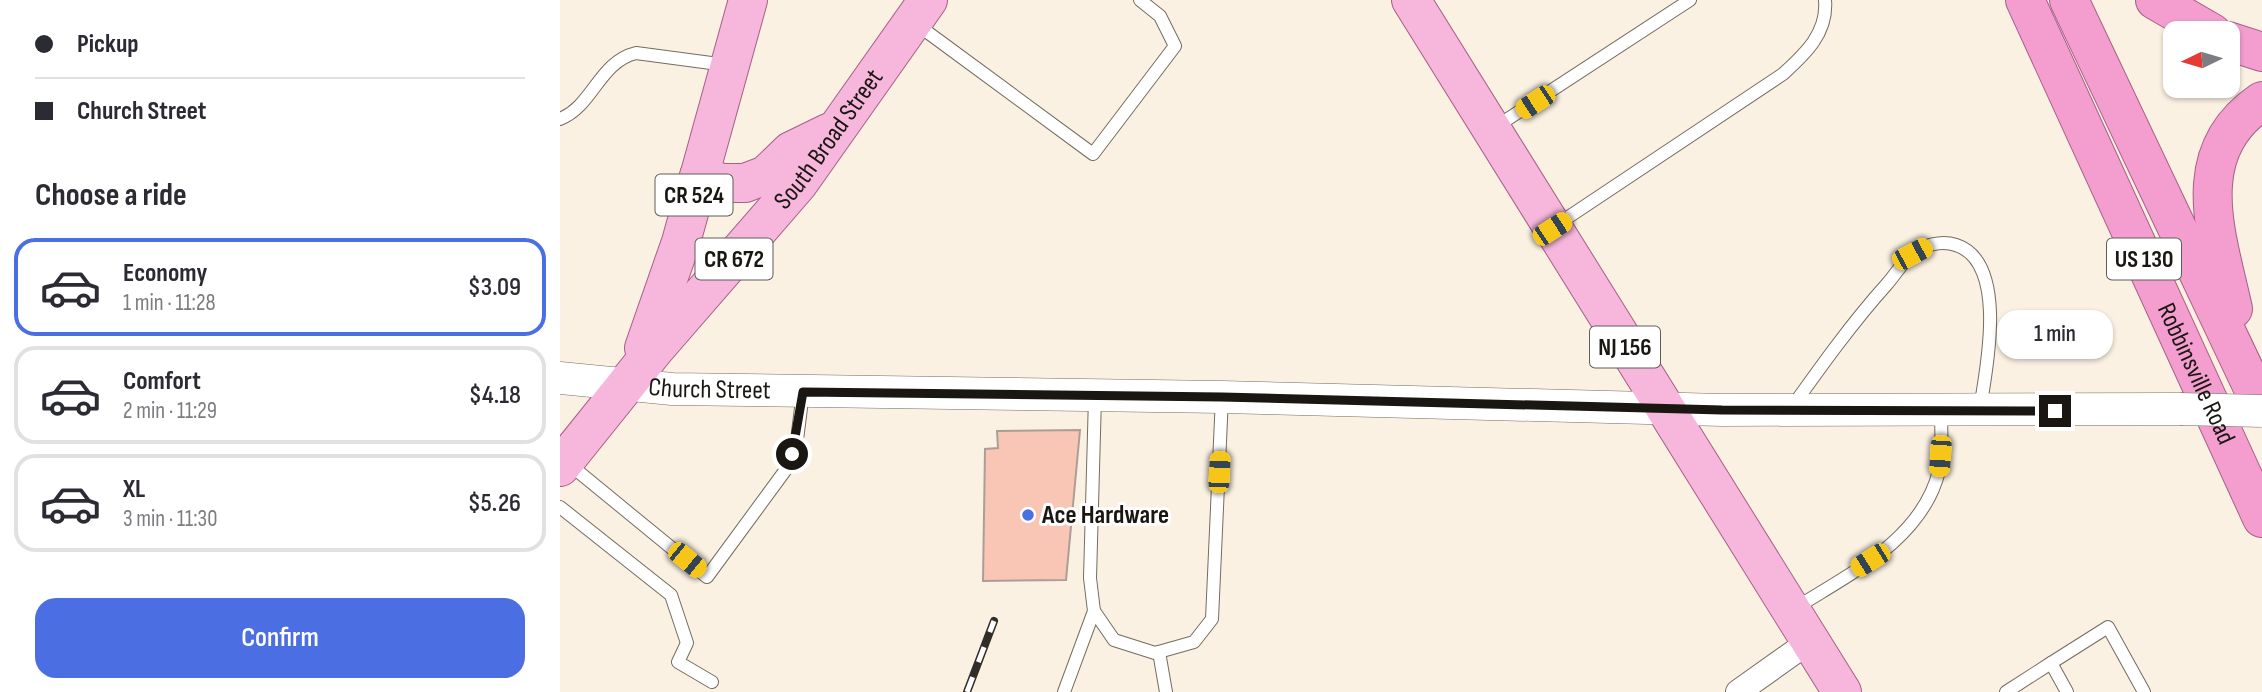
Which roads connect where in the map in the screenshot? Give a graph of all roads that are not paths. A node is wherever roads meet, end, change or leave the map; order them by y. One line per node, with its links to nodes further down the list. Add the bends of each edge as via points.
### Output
1 (748, 0): 13 (main road, CR 524)
2 (1140, 0): 9 (lane, via 1160,16 1175,46 1093,154)
3 (1411, 0): 17 (main road, NJ 156)
4 (1690, 0): 17 (lane)
5 (1825, 0): 19 (lane, via 1823,25 1808,51 1783,74)
6 (2025, 0): 32 (highway, Robbinsville Road / US 130)
7 (2069, 0): 25 (highway, Robbinsville Road / US 130)
8 (2155, 0): 10 (highway)
9 (920, 10): 16 (main road, South Broad Street / CR 672)
10 (2191, 21)
11 (2240, 45): 12 (highway)
12 (2262, 52)
13 (730, 66): 15 (lane, via 636,53 622,56 572,112); 18 (main road, CR 524)
14 (2262, 101): 25 (highway, via 2227,136 2211,188 2213,218)
15 (560, 119)
16 (836, 129): 18 (main road, via 790,151 766,175 745,183); 21 (main road, South Broad Street / CR 672, via 798,184)
17 (1490, 131): 19 (main road, NJ 156)
18 (699, 176): 21 (main road, CR 524, via 665,295)
19 (1552, 229): 26 (main road, NJ 156)
20 (560, 378): 21 (street, Church Street)
21 (627, 385): 22 (street, Church Street); 30 (main road, South Broad Street / CR 524)
22 (803, 392): 23 (street, Church Street); 30 (lane, via 797,440 787,468 707,577)
23 (1095, 395): 24 (street, Church Street); 33 (lane, via 1090,578)
24 (1222, 397): 26 (street, Church Street); 35 (lane, via 1212,619 1194,642)
25 (2257, 398): 29 (street, Church Street, bridge, via 2180,409)
26 (1662, 407): 27 (street, Church Street); 34 (main road, NJ 156)
27 (1790, 410): 28 (street, Church Street); 29 (lane, via 1854,321 1912,254 1932,244 1950,243 1967,248 1980,265 1988,290 1988,362)
28 (1941, 412): 29 (street, Church Street); 34 (lane, via 1939,470 1928,500 1890,547)
29 (1980, 412)
30 (563, 464)
31 (560, 507): 37 (lane, via 671,595 687,643 678,662)
32 (2262, 518)
33 (1094, 611): 35 (lane, via 1114,640); 38 (lane)
34 (1800, 626): 40 (street); 41 (main road, NJ 156)
35 (1158, 652): 39 (lane)
36 (2051, 663): 42 (lane); 43 (lane); 44 (lane, via 2108,627)
37 (712, 682)
38 (1064, 692)
39 (1166, 692)
40 (1738, 692)
41 (1842, 692)
42 (2006, 692)
43 (2067, 692)
44 (2144, 692)

